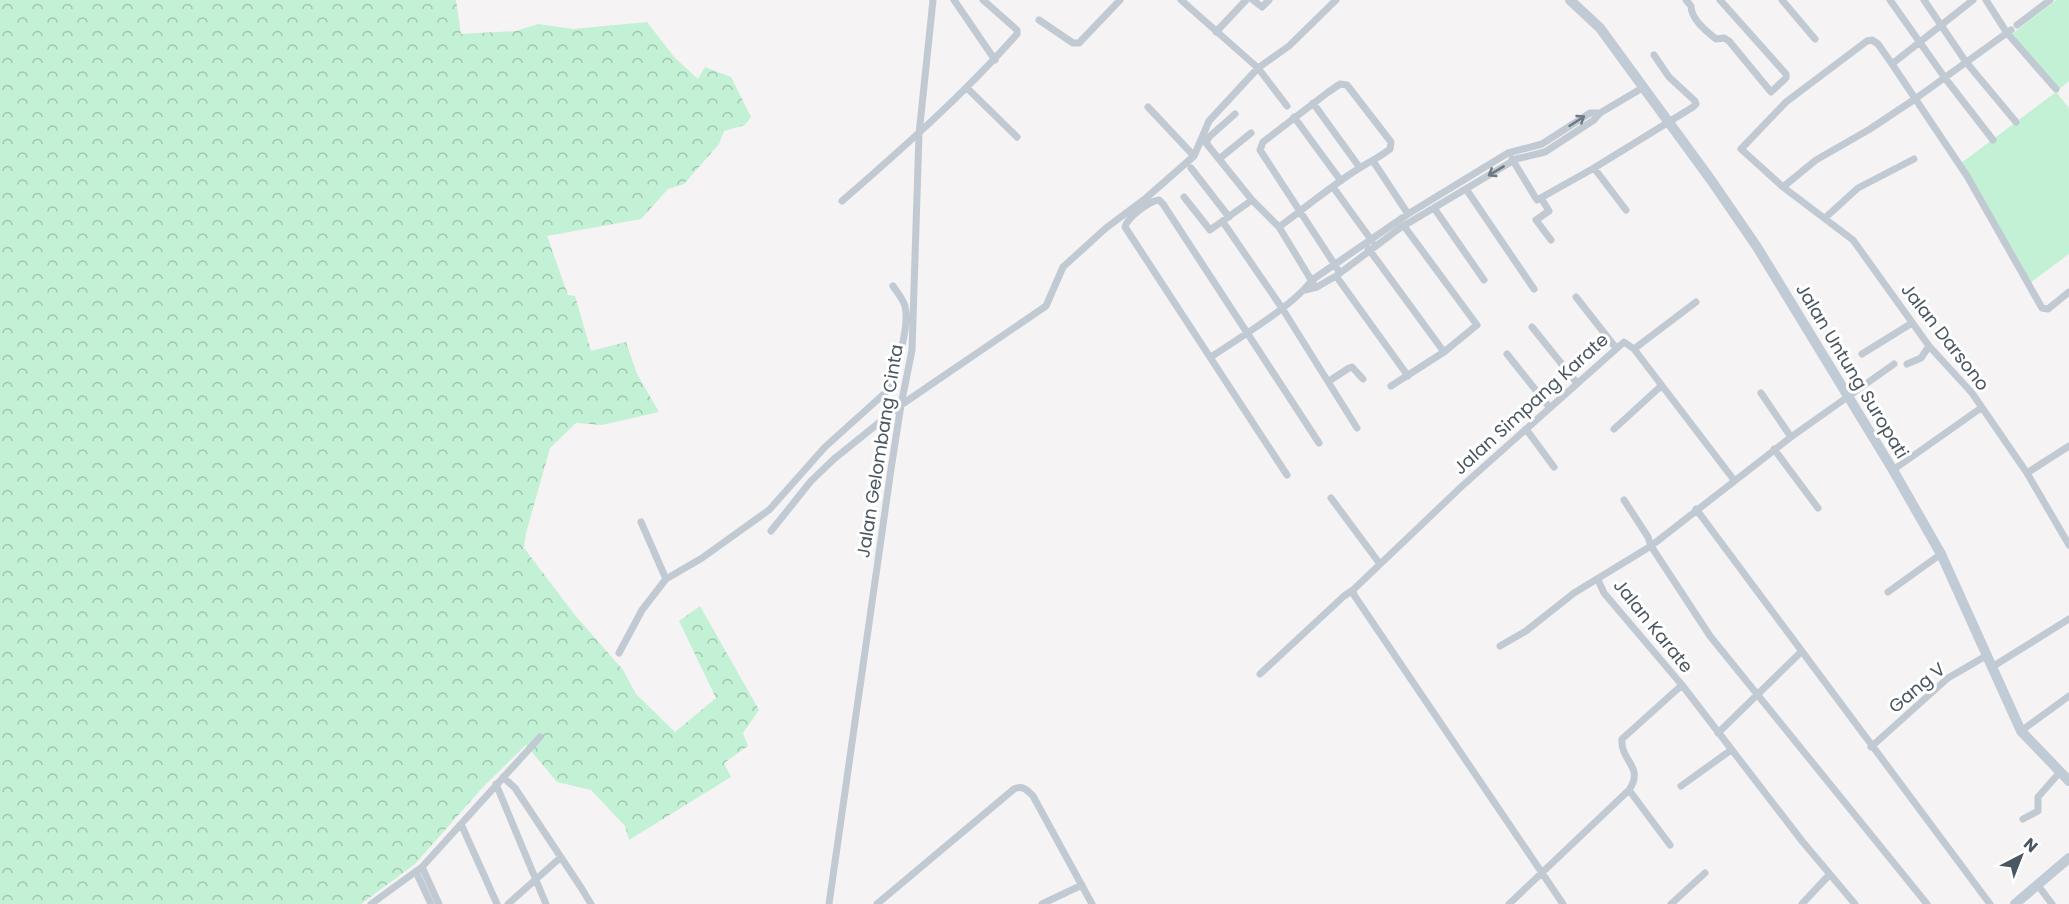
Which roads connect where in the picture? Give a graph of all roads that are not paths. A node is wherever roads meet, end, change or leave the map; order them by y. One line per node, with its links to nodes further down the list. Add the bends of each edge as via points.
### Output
1 (933, 0): 46 (street, Jalan Gelombang Cinta)
2 (954, 0): 28 (street)
3 (983, 0): 28 (street, via 1018,31)
4 (1120, 0): 21 (street, via 1079,44)
5 (1181, 0): 24 (street)
6 (1246, 0): 24 (street)
7 (1253, 0): 8 (street, via 1262,7)
8 (1269, 0)
9 (1336, 0): 31 (street, via 1288,46)
10 (1571, 0): 33 (main road, Jalan Untung Suropati, via 1600,28)
11 (1686, 0): 12 (street, via 1694,17 1716,39 1729,41 1771,92 1786,74)
12 (1720, 0)
13 (1782, 0): 25 (street)
14 (1890, 0): 26 (street)
15 (1924, 0): 22 (street)
16 (1957, 0): 20 (street)
17 (1973, 0): 20 (street)
18 (1986, 0): 23 (street)
19 (2050, 0): 23 (street)
20 (1962, 9): 22 (street)
21 (1039, 20)
22 (1941, 26): 26 (street); 29 (street)
23 (2012, 29): 29 (street); 35 (street)
24 (1216, 32): 31 (street)
25 (1815, 39)
26 (1920, 43): 30 (street); 32 (street)
27 (1654, 55): 44 (street, via 1696,104)
28 (995, 60): 34 (street)
29 (1966, 62): 32 (street); 43 (street)
30 (1892, 64): 36 (street); 60 (street, Jalan Darsono, via 1878,44 1868,41 1786,102 1741,149)
31 (1258, 68): 38 (street); 50 (street, via 1209,121)
32 (1945, 78): 36 (street); 48 (street)
33 (1644, 87): 40 (street); 44 (main road, Jalan Untung Suropati)
34 (967, 88): 46 (street); 47 (street)
35 (2056, 89)
36 (1915, 99): 60 (street, via 1816,160); 84 (street, via 1967,176 2042,308 2048,309)
37 (1313, 103): 42 (street); 53 (street, via 1340,84 1347,85 1391,142 1390,149); 56 (street)
38 (1287, 106)
39 (1148, 107): 50 (street)
40 (1600, 113): 49 (street, one-way to 40, via 1535,147 1590,113); 54 (street, via 1545,152)
41 (1235, 114): 51 (street, via 1206,140)
42 (1294, 117): 58 (street); 69 (street, via 1259,148)
43 (2016, 122)
44 (1670, 123): 57 (street); 107 (main road, Jalan Untung Suropati, via 1757,247)
45 (1251, 133): 51 (street)
46 (919, 134): 66 (street); 108 (street, Jalan Gelombang Cinta, via 913,342)
47 (1017, 137)
48 (1993, 140)
49 (1508, 153): 54 (street); 64 (street)
50 (1194, 156): 108 (street, via 1063,267 1046,306)
51 (1219, 159): 65 (street)
52 (1914, 159): 71 (street, via 1858,188)
53 (1373, 161): 56 (street); 70 (street)
54 (1513, 161): 61 (street, one-way to 61); 63 (street, via 1537,200)
55 (1191, 168): 72 (street)
56 (1360, 168): 58 (street)
57 (1594, 168): 63 (street); 68 (street)
58 (1341, 181): 59 (street)
59 (1333, 187): 69 (street); 76 (street)
60 (1783, 187): 71 (street, Jalan Darsono)
61 (1466, 189): 67 (street); 83 (street)
62 (1184, 198): 72 (street, via 1209,229)
63 (1541, 198): 75 (street, via 1549,211 1536,220)
64 (1432, 199): 67 (street); 70 (street)
65 (1252, 200): 72 (street); 73 (street)
66 (843, 201)
67 (1435, 207): 74 (street); 80 (street)
68 (1626, 210)
69 (1300, 211): 73 (street); 78 (street)
70 (1408, 214): 76 (street)
71 (1825, 218): 88 (street, Jalan Darsono, via 1853,240)
72 (1226, 219): 87 (street)
73 (1279, 226): 81 (street)
74 (1404, 226): 77 (street); 94 (street, via 1477,325)
75 (1551, 240)
76 (1368, 241): 77 (street); 78 (street)
77 (1373, 248): 79 (street); 94 (street)
78 (1335, 265): 79 (street); 81 (street)
79 (1338, 274): 81 (street); 100 (street)
80 (1484, 280)
81 (1314, 284): 87 (street)
82 (893, 286): 133 (street, via 906,312 901,354 885,393 825,447 768,510)
83 (1534, 289)
84 (2069, 292)
85 (1576, 297): 92 (street)
86 (1696, 302): 93 (street)
87 (1282, 308): 90 (street); 102 (street)
88 (1912, 323): 91 (street, Jalan Darsono); 96 (street)
89 (1532, 327): 103 (street)
90 (1248, 332): 97 (street); 97 (street, via 1163,204 1154,201 1127,221 1125,227); 115 (street)
91 (1929, 346): 99 (street, via 1921,358); 110 (street, Jalan Darsono, via 1959,377)
92 (1616, 348): 93 (street, Jalan Simpang Karate, via 1624,342); 103 (street, Jalan Simpang Karate)
93 (1634, 349): 105 (street, Jalan Simpang Karate)
94 (1444, 352): 100 (street)
95 (1507, 354): 109 (street)
96 (1862, 354)
97 (1211, 357): 121 (street)
98 (1894, 364): 107 (street, Jalan Karate)
99 (1907, 364)
100 (1408, 376): 104 (street)
101 (1364, 379): 102 (street, via 1352,367)
102 (1329, 381): 111 (street)
103 (1577, 383): 109 (street, Jalan Simpang Karate)
104 (1392, 386)
105 (1661, 386): 113 (street); 122 (street, Jalan Simpang Karate)
106 (1761, 393): 114 (street)
107 (1847, 396): 114 (street, Jalan Karate); 119 (main road, Jalan Untung Suropati)
108 (901, 405): 128 (street, via 811,481); 177 (street, Jalan Gelombang Cinta)
109 (1550, 408): 112 (street, Jalan Simpang Karate)
110 (1981, 408): 119 (street); 120 (street, Jalan Darsono)
111 (1357, 428)
112 (1526, 429): 118 (street); 132 (street, Jalan Simpang Karate)
113 (1614, 429)
114 (1791, 437): 117 (street, Jalan Karate)
115 (1319, 443)
116 (2069, 446): 120 (street)
117 (1774, 449): 122 (street, Jalan Karate); 125 (street)
118 (1554, 467)
119 (1893, 470): 131 (main road, Jalan Untung Suropati)
120 (2027, 473): 129 (street, Jalan Darsono)
121 (1287, 475)
122 (1734, 480): 126 (street, Jalan Karate)
123 (1331, 498): 132 (street)
124 (1624, 500): 130 (street)
125 (1818, 508)
126 (1696, 509): 130 (street, Jalan Karate); 139 (street)
127 (641, 522): 133 (street)
128 (771, 531)
129 (2069, 545)
130 (1651, 546): 134 (street, Jalan Karate); 145 (street, via 1710,636)
131 (1941, 554): 136 (street); 141 (main road, Jalan Untung Suropati)
132 (1380, 564): 135 (street, Jalan Simpang Karate)
133 (666, 579): 140 (street, via 642,610)
134 (1598, 580): 138 (street); 144 (street, Jalan Karate, via 1604,593)
135 (1354, 589): 143 (street, Jalan Simpang Karate); 164 (street, via 1354,595)
136 (1888, 592)
137 (2069, 619): 142 (street)
138 (1500, 646)
139 (1801, 652): 145 (street); 150 (street)
140 (619, 653)
141 (1986, 656): 142 (main road, Jalan Untung Suropati); 150 (street, Gang V, via 1948,678)
142 (1992, 668): 147 (main road, Jalan Untung Suropati)
143 (1260, 674)
144 (1682, 686): 148 (street, Jalan Karate); 157 (street, via 1622,739 1635,773)
145 (1757, 695): 148 (street); 186 (street)
146 (2069, 696): 147 (street)
147 (2021, 731): 152 (main road, Jalan Untung Suropati)
148 (1718, 733): 151 (street, Jalan Karate)
149 (540, 737): 153 (street)
150 (1871, 747): 187 (street)
151 (1731, 750): 156 (street); 166 (street, Jalan Karate)
152 (2060, 772): 154 (main road, Jalan Untung Suropati); 158 (street, via 2038,797 2038,812)
153 (503, 777): 155 (street); 161 (street, via 515,788)
154 (2069, 781)
155 (496, 784): 159 (street); 167 (street)
156 (1681, 786)
157 (1629, 790): 160 (street); 164 (street)
158 (2023, 819)
159 (460, 824): 163 (street); 173 (street)
160 (1670, 845)
161 (560, 858): 167 (street); 176 (street)
162 (2069, 858): 168 (main road)
163 (419, 869): 170 (street); 171 (street); 172 (street)
164 (1543, 872): 181 (street); 182 (street)
165 (1705, 873): 183 (street)
166 (1830, 874): 184 (street); 185 (street, Jalan Karate)
167 (537, 878): 174 (street); 175 (street)
168 (2037, 884): 188 (main road); 189 (street)
169 (1082, 885): 178 (street, via 1033,796 1018,787); 179 (street); 180 (street)
170 (371, 904)
171 (431, 904)
172 (439, 904)
173 (497, 904)
174 (508, 904)
175 (546, 904)
176 (591, 904)
177 (829, 904)
178 (877, 904)
179 (1042, 904)
180 (1092, 904)
181 (1509, 904)
182 (1563, 904)
183 (1671, 904)
184 (1802, 904)
185 (1855, 904)
186 (1927, 904)
187 (1990, 904)
188 (2015, 904)
189 (2052, 904)

